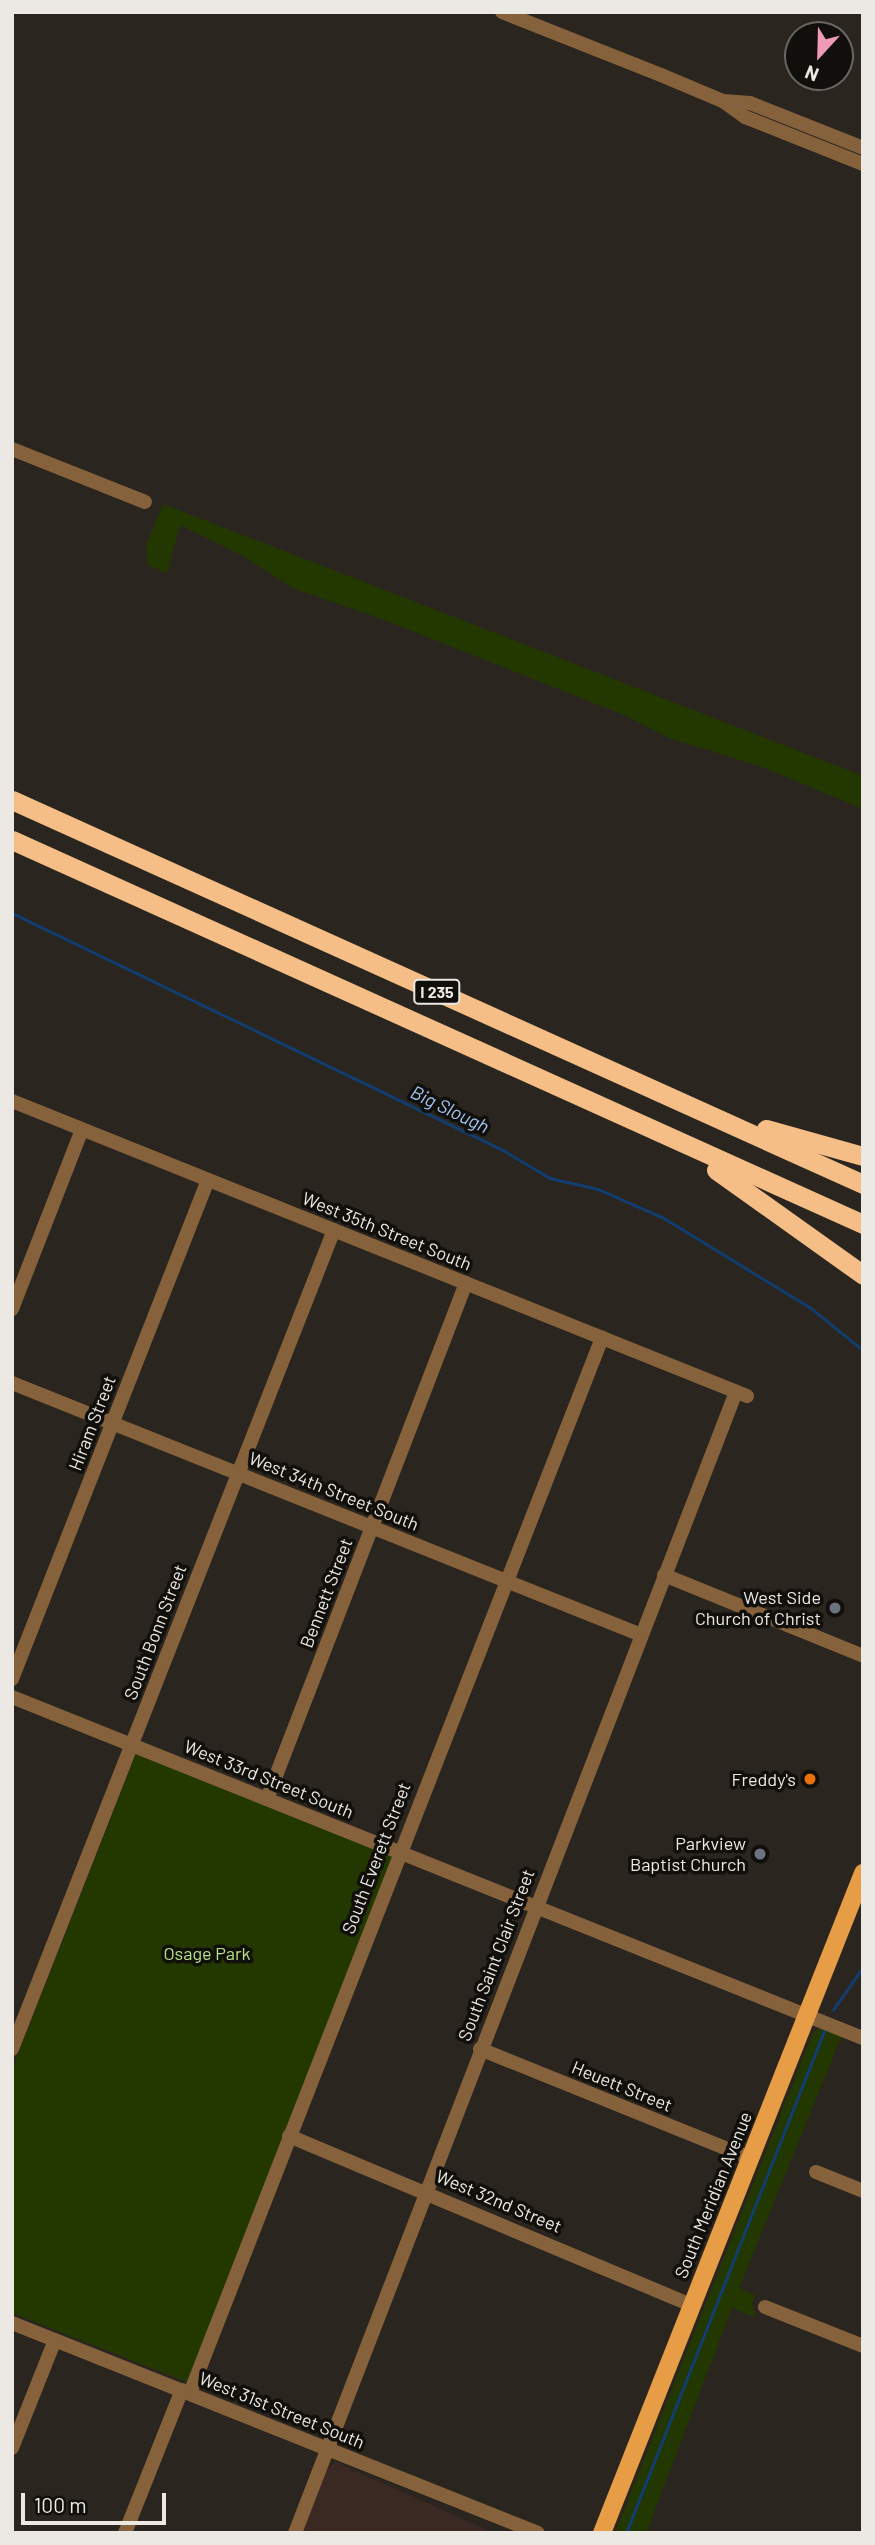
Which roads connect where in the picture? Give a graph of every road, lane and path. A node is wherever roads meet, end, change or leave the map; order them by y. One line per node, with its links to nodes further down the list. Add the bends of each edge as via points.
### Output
1 (502, 12): 2 (street)
2 (723, 101): 3 (street, via 750,103); 4 (street, via 745,117)
3 (863, 148)
4 (863, 164)
5 (12, 449): 6 (street)
6 (145, 502)
7 (12, 800): 10 (highway, I 235)
8 (12, 840): 11 (highway, I 235)
9 (12, 1101): 12 (street, West 35th Street South)
10 (688, 1106): 13 (highway); 15 (highway, I 235)
11 (640, 1124): 16 (highway, I 235); 18 (highway, via 745,1187)
12 (82, 1129): 14 (street, West 35th Street South); 20 (street)
13 (863, 1156)
14 (208, 1180): 17 (street, West 35th Street South); 24 (street, Hiram Street)
15 (863, 1184)
16 (863, 1224)
17 (334, 1230): 19 (street, West 35th Street South); 25 (street, South Bonn Street)
18 (863, 1275)
19 (466, 1283): 21 (street, West 35th Street South); 26 (street, Bennett Street)
20 (12, 1309)
21 (602, 1338): 23 (street, West 35th Street South); 28 (street, South Everett Street)
22 (12, 1383): 24 (street, West 34th Street South)
23 (742, 1394): 27 (street, South Saint Clair Street)
24 (113, 1424): 25 (street, West 34th Street South); 31 (street, Hiram Street)
25 (238, 1474): 26 (street, West 34th Street South); 33 (street, South Bonn Street)
26 (372, 1528): 28 (street, West 34th Street South); 34 (street, Bennett Street)
27 (664, 1575): 29 (street, South Saint Clair Street); 30 (street)
28 (506, 1581): 29 (street, West 34th Street South); 35 (street, South Everett Street)
29 (641, 1635): 37 (street, South Saint Clair Street)
30 (863, 1656)
31 (12, 1679)
32 (12, 1697): 33 (street, West 33rd Street South)
33 (132, 1745): 34 (street, West 33rd Street South); 38 (street, South Bonn Street)
34 (267, 1799): 35 (street, West 33rd Street South)
35 (399, 1852): 37 (street, West 33rd Street South); 43 (street, South Everett Street)
36 (863, 1872): 39 (main road, South Meridian Avenue)
37 (535, 1907): 39 (street, West 33rd Street South); 42 (street, South Saint Clair Street)
38 (19, 2012): 41 (street, South Bonn Street)
39 (807, 2015): 40 (street, West 33rd Street South); 44 (main road, South Meridian Avenue)
40 (863, 2038)
41 (12, 2049)
42 (480, 2049): 44 (street, Heuett Street); 46 (street, South Saint Clair Street)
43 (289, 2136): 46 (street, West 32nd Street); 53 (street, South Everett Street)
44 (750, 2158): 48 (main road, South Meridian Avenue)
45 (816, 2172): 47 (street)
46 (424, 2191): 48 (street, West 32nd Street); 55 (street, South Saint Clair Street)
47 (863, 2191)
48 (692, 2305): 59 (main road, South Meridian Avenue)
49 (765, 2307): 52 (street)
50 (12, 2323): 51 (street, West 31st Street South)
51 (55, 2340): 53 (street, West 31st Street South); 54 (street)
52 (863, 2346)
53 (186, 2392): 55 (street, West 31st Street South); 56 (street, South Everett Street)
54 (12, 2448)
55 (326, 2448): 57 (street, South Saint Clair Street); 58 (street, West 31st Street South)
56 (125, 2533)
57 (295, 2533)
58 (538, 2533)
59 (602, 2533)

